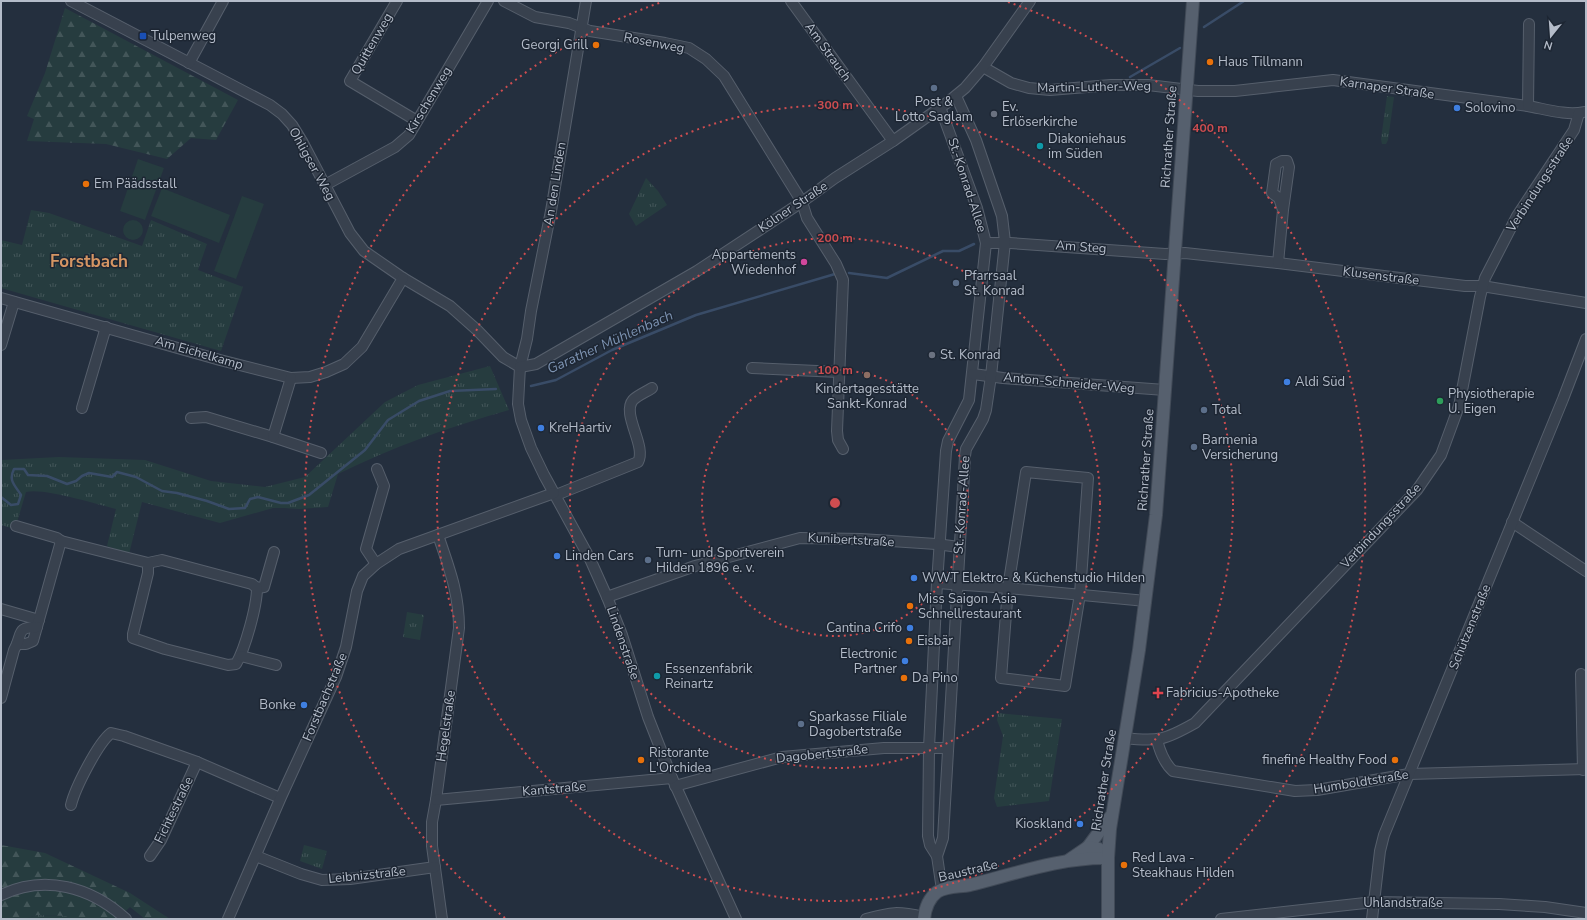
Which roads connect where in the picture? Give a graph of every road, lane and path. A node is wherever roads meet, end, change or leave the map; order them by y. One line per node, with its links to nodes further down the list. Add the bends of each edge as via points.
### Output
1 (71, 1): 12 (street, Ohligser Weg)
2 (223, 1): 12 (street)
3 (397, 1): 19 (street, Quittenweg, via 350,81)
4 (488, 1): 19 (street, Kirschenweg)
5 (504, 1): 11 (street, Rosenweg, via 530,16 569,23)
6 (586, 1): 11 (street, An den Linden)
7 (791, 1): 20 (street, Am Strauch)
8 (1030, 1): 13 (street, Kölner Straße)
9 (1193, 1): 14 (main road, Richrather Straße)
10 (1529, 24): 16 (street)
11 (581, 28): 22 (street, Rosenweg, via 689,48 706,59 724,76); 36 (street, An den Linden, via 551,211)
12 (189, 64): 21 (street, Ohligser Weg, via 270,105 282,114 303,143)
13 (983, 67): 14 (street, Martin-Luther-Weg, via 1012,83 1029,88 1050,90 1126,85); 15 (street, Kölner Straße)
14 (1186, 89): 16 (street, Karnaper Straße, via 1235,91 1333,80); 26 (main road, Richrather Straße)
15 (956, 96): 17 (street, Kölner Straße); 24 (street, St.-Konrad-Allee, via 976,140 1002,216)
16 (1528, 106): 18 (street, Karnaper Straße)
17 (940, 107): 20 (street, Kölner Straße); 25 (street, St.-Konrad-Allee, via 977,208)
18 (1583, 113): 29 (street, Verbindungsstraße, via 1517,216)
19 (417, 121): 21 (street, Kirschenweg, via 409,135 395,147)
20 (893, 142): 22 (street, Kölner Straße)
21 (325, 185): 28 (street, Ohligser Weg, via 350,233 364,251)
22 (802, 202): 36 (street, Kölner Straße, via 697,271 590,334 536,364); 38 (street, Rosenweg, via 807,218 843,280)
23 (1283, 210): 27 (street)
24 (1005, 242): 25 (street, Am Steg); 26 (street, Am Steg); 40 (street, St.-Konrad-Allee)
25 (986, 243): 39 (street, St.-Konrad-Allee)
26 (1175, 253): 27 (street, Klusenstraße); 43 (main road, Richrather Straße)
27 (1278, 263): 29 (street, Klusenstraße)
28 (403, 278): 36 (street, Ohligser Weg, via 450,306 502,356); 41 (street, Am Eichelkamp, via 362,347 344,364 310,377)
29 (1482, 286): 32 (street, Klusenstraße); 75 (street, Verbindungsstraße, via 1459,406 1441,456 1417,490 1195,723)
30 (1, 298): 31 (street, Am Eichelkamp)
31 (14, 302): 33 (street, Am Eichelkamp); 35 (street)
32 (1586, 303)
33 (106, 328): 41 (street, Am Eichelkamp); 44 (street)
34 (1586, 339): 51 (street, Schützenstraße)
35 (1, 345)
36 (520, 367): 50 (street, Lindenstraße, via 518,394 521,420 531,448)
37 (752, 368): 38 (street)
38 (839, 372): 47 (street, Rosenweg, via 837,431)
39 (973, 374): 40 (street, Anton-Schneider-Weg); 55 (street, St.-Konrad-Allee, via 969,400 947,446)
40 (992, 376): 43 (street, Anton-Schneider-Weg); 56 (street, St.-Konrad-Allee, via 985,415 969,443 965,456)
41 (292, 378): 46 (street)
42 (652, 388): 50 (street, Forstbachstraße, via 634,399 629,409 640,453 638,462)
43 (1165, 390): 67 (main road, Richrather Straße, via 1156,514)
44 (82, 408)
45 (191, 418): 46 (street, via 206,417)
46 (273, 437): 48 (street)
47 (843, 449)
48 (321, 453)
49 (377, 469): 59 (street, via 384,486 366,549)
50 (555, 494): 53 (street, Forstbachstraße); 66 (street, Lindenstraße, via 590,558)
51 (1512, 522): 60 (street); 80 (street, Schützenstraße)
52 (16, 526): 54 (street)
53 (438, 535): 59 (street, Forstbachstraße, via 399,549); 83 (street, Hegelstraße, via 454,579 459,628)
54 (61, 541): 58 (street); 69 (street)
55 (939, 544): 56 (street, Kunibertstraße); 61 (street, St.-Konrad-Allee); 66 (street, Kunibertstraße, via 800,538 695,566)
56 (959, 547): 62 (street, St.-Konrad-Allee)
57 (274, 552): 63 (street, via 264,586)
58 (148, 563): 63 (street, via 162,560 252,584); 70 (street, via 134,638 165,649 228,665 236,664)
59 (376, 564): 82 (street, Forstbachstraße, via 363,576 357,591 346,647 336,676)
60 (1586, 571)
61 (937, 583): 62 (street); 76 (street, St.-Konrad-Allee)
62 (957, 584): 64 (street); 77 (street, St.-Konrad-Allee)
63 (257, 588): 70 (street)
64 (1008, 588): 65 (street); 65 (street, via 1001,678 1065,686); 65 (street, via 1026,472 1088,478)
65 (1080, 594): 67 (street)
66 (607, 597): 81 (street, Lindenstraße, via 648,717)
67 (1146, 601): 74 (main road, Richrather Straße)
68 (1, 609): 69 (street)
69 (38, 623): 73 (street, via 33,641 17,644 14,650)
70 (241, 656): 71 (street)
71 (276, 665)
72 (1581, 674): 79 (street)
73 (1, 698)
74 (1125, 738): 75 (street, Verbindungsstraße); 85 (main road, Richrather Straße)
75 (1157, 740): 80 (street, Humboldtstraße, via 1167,765 1173,771 1295,790 1317,790)
76 (929, 748): 77 (street, Dagobertstraße); 81 (street, Dagobertstraße, via 884,748 782,757); 89 (street, St.-Konrad-Allee, via 928,836)
77 (948, 748): 89 (street, St.-Konrad-Allee, via 943,838)
78 (197, 762): 82 (street, Fichtestraße); 84 (street, Fichtestraße, via 111,733 105,738 91,762); 87 (street, Fichtestraße, via 161,840)
79 (1584, 770): 80 (street, Humboldtstraße)
80 (1409, 774): 95 (street, Schützenstraße, via 1381,845)
81 (674, 782): 83 (street, Kantstraße); 101 (street, Lindenstraße)
82 (280, 798): 88 (street, Forstbachstraße)
83 (436, 800): 92 (street, Hegelstraße, via 432,822)
84 (71, 805)
85 (1112, 813): 86 (main road, Baustraße); 90 (main road, Richrather Straße)
86 (1088, 847): 90 (main road, via 1099,849); 91 (main road, Baustraße)
87 (150, 856)
88 (256, 856): 92 (street, Leibnizstraße, via 322,880 350,879); 99 (street, Forstbachstraße)
89 (937, 856): 93 (street, St.-Konrad-Allee)
90 (1108, 858): 91 (main road, Baustraße); 103 (main road, Richrather Straße)
91 (1069, 860): 93 (main road, Baustraße)
92 (435, 867): 100 (street, Hegelstraße)
93 (942, 890): 97 (main road, Baustraße, via 929,900)
94 (1, 895): 98 (street, via 50,884 65,886 103,900)
95 (1374, 902): 96 (street, Uhlandstraße, via 1499,904); 104 (street, Uhlandstraße); 105 (street, Schützenstraße)
96 (1586, 913)
97 (924, 918): 102 (street, Baustraße, via 889,912)
98 (126, 919)
99 (228, 919)
100 (442, 919)
101 (736, 919)
102 (866, 919)
103 (1108, 919)
104 (1221, 919)
105 (1372, 919)

